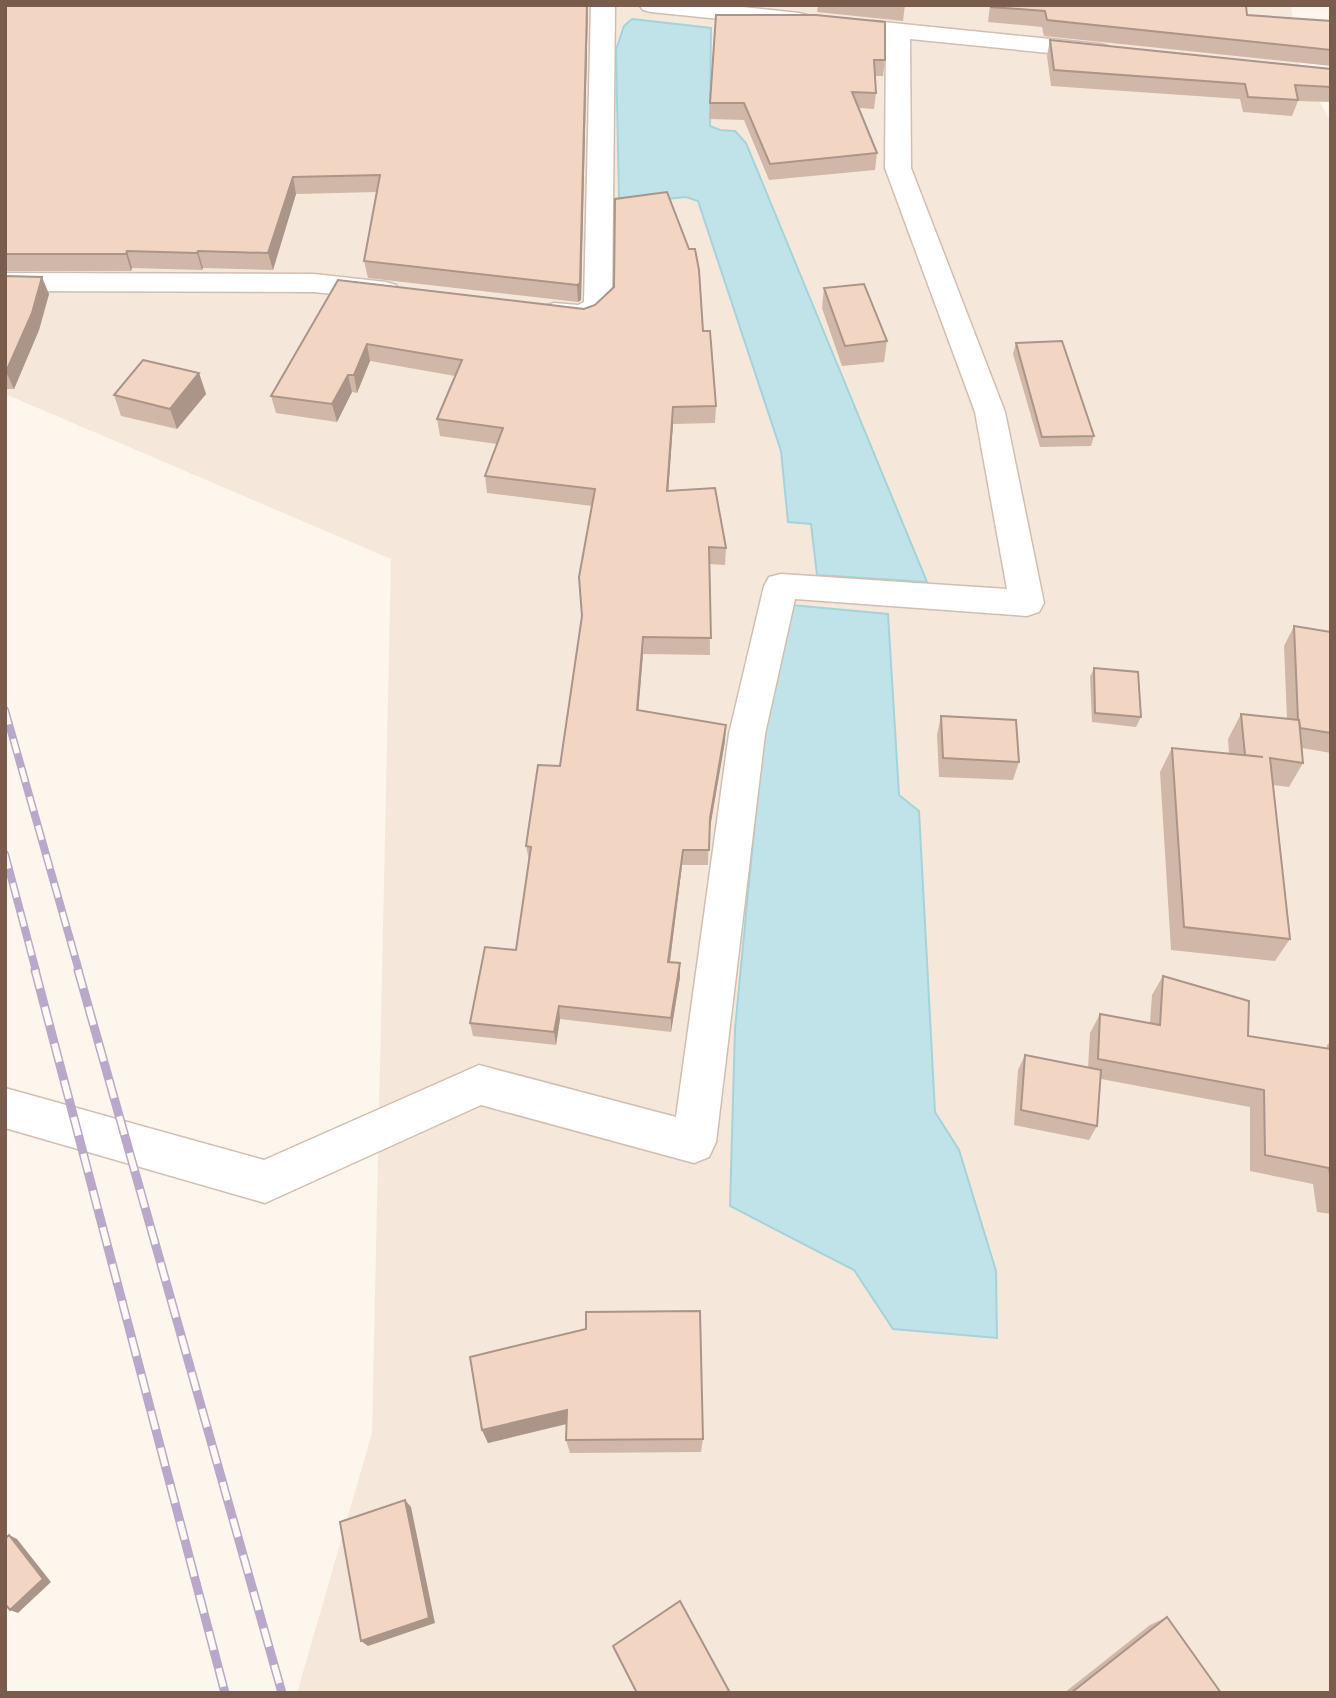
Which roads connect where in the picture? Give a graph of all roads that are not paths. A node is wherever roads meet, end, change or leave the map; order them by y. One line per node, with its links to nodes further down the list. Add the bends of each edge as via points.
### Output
1 (603, 5): 9 (street, via 598,305 584,315)
2 (651, 5): 3 (street)
3 (816, 22)
4 (844, 25): 5 (street)
5 (898, 31): 6 (street); 10 (street, via 898,168 990,412 1027,603 781,586 747,734 694,1142 479,1085 265,1182)
6 (1128, 54)
7 (5, 282): 8 (street, via 314,283)
8 (409, 294)
9 (530, 309)
10 (5, 1108)

